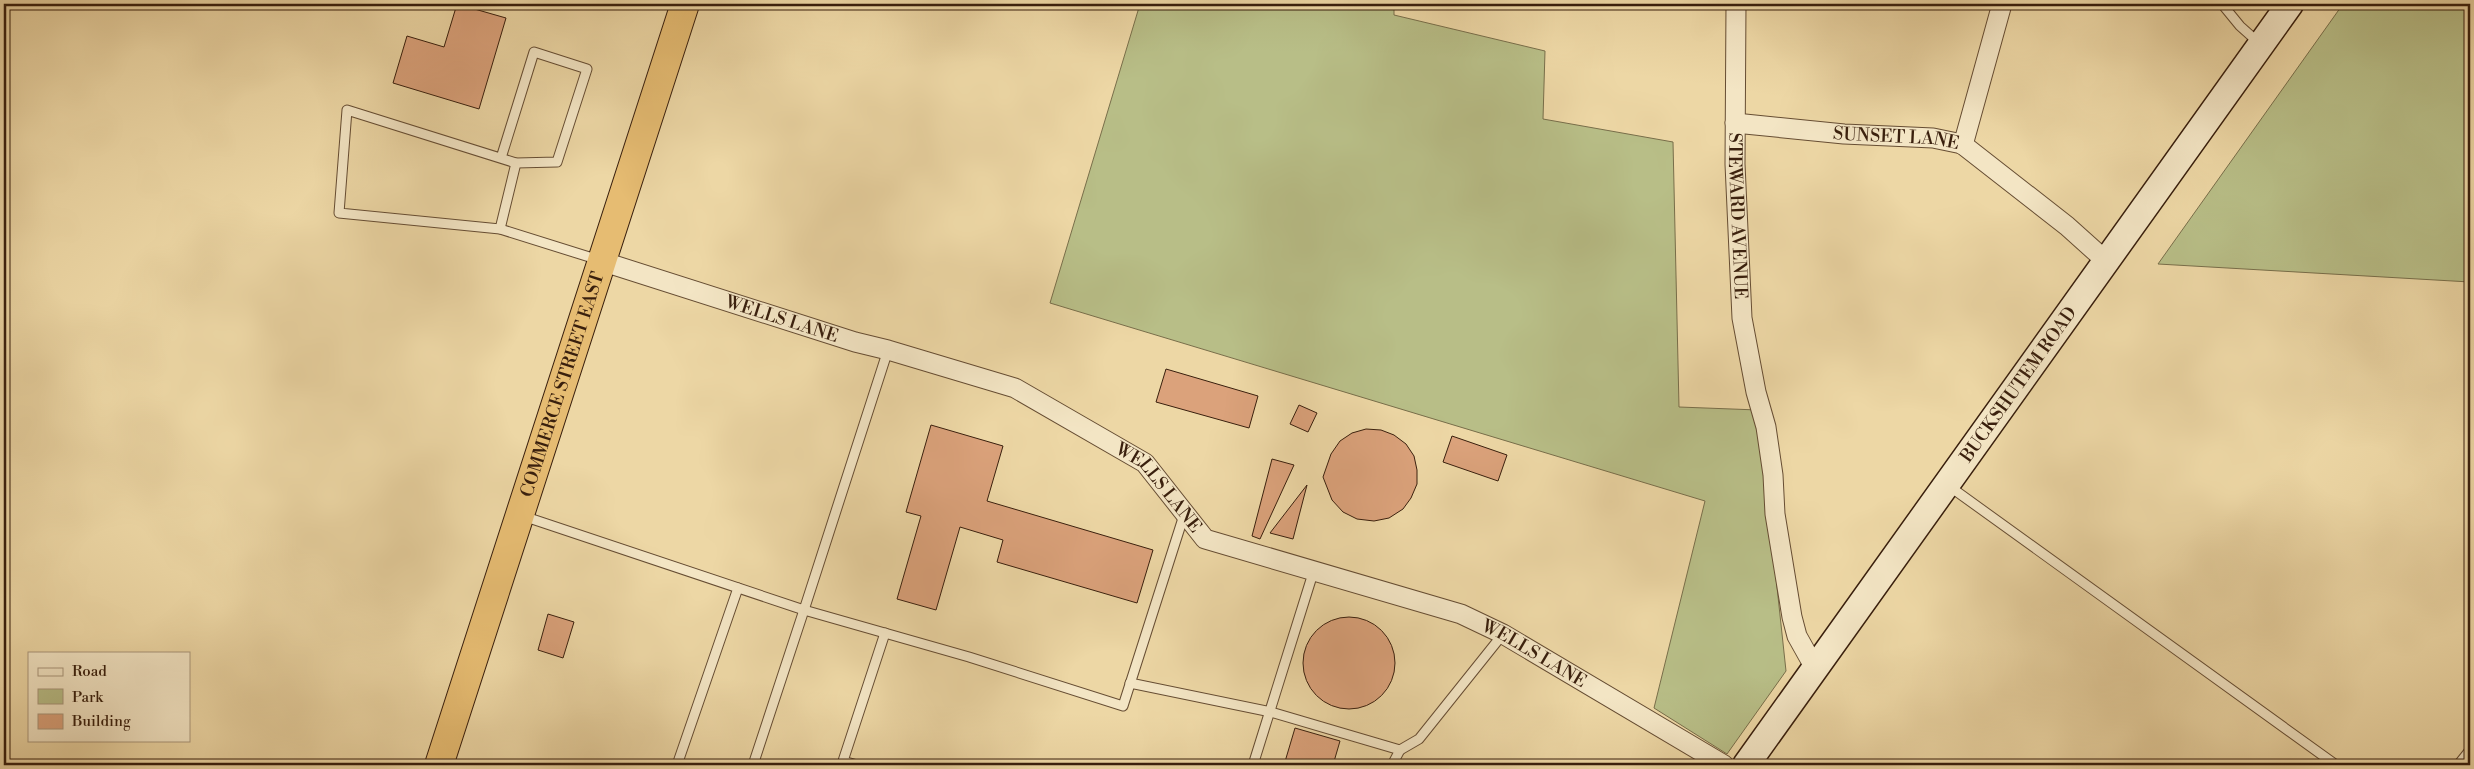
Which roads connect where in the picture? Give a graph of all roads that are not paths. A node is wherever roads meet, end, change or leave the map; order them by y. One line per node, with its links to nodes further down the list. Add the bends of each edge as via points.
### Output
1 (685, 4): 12 (highway, COMMERCE STREET EAST)
2 (1736, 4): 7 (street, STEWARD AVENUE)
3 (2002, 4): 8 (street)
4 (2222, 4): 6 (lane)
5 (2290, 4): 6 (main road, BUCKSHUTEM ROAD)
6 (2261, 45): 13 (main road, BUCKSHUTEM ROAD)
7 (1735, 124): 8 (street, SUNSET LANE, via 1933,138); 23 (street, STEWARD AVENUE, via 1742,318 1766,427 1775,514 1792,618 1797,636)
8 (1963, 145): 13 (street, SUNSET LANE, via 2068,226)
9 (501, 158): 10 (lane); 10 (lane, via 534,52 587,69 557,162); 11 (lane, via 347,110 339,213)
10 (516, 163): 11 (lane)
11 (500, 229): 12 (lane)
12 (602, 261): 14 (street, WELLS LANE, via 807,328); 17 (highway, COMMERCE STREET EAST)
13 (2106, 261): 15 (main road, BUCKSHUTEM ROAD)
14 (888, 350): 16 (street, WELLS LANE, via 1015,388 1145,462); 20 (lane)
15 (1947, 484): 23 (main road, BUCKSHUTEM ROAD); 36 (lane)
16 (1185, 513): 18 (street, WELLS LANE, via 1205,539); 24 (lane)
17 (520, 515): 19 (lane); 28 (highway, COMMERCE STREET EAST)
18 (1314, 570): 22 (street, WELLS LANE, via 1461,614); 25 (lane)
19 (738, 588): 20 (lane); 29 (lane)
20 (804, 610): 21 (lane); 30 (lane)
21 (885, 633): 24 (lane, via 1123,706); 31 (lane, via 843,761)
22 (1503, 634): 26 (lane, via 1419,739); 34 (street, WELLS LANE)
23 (1816, 670): 35 (main road, BUCKSHUTEM ROAD)
24 (1130, 683): 25 (lane)
25 (1271, 712): 26 (lane); 32 (lane)
26 (1400, 750): 33 (lane)
27 (2470, 750): 37 (lane)
28 (439, 765)
29 (677, 765)
30 (753, 765)
31 (857, 765)
32 (1253, 765)
33 (1392, 765)
34 (1724, 765)
35 (1746, 765)
36 (2336, 765)
37 (2458, 765)

